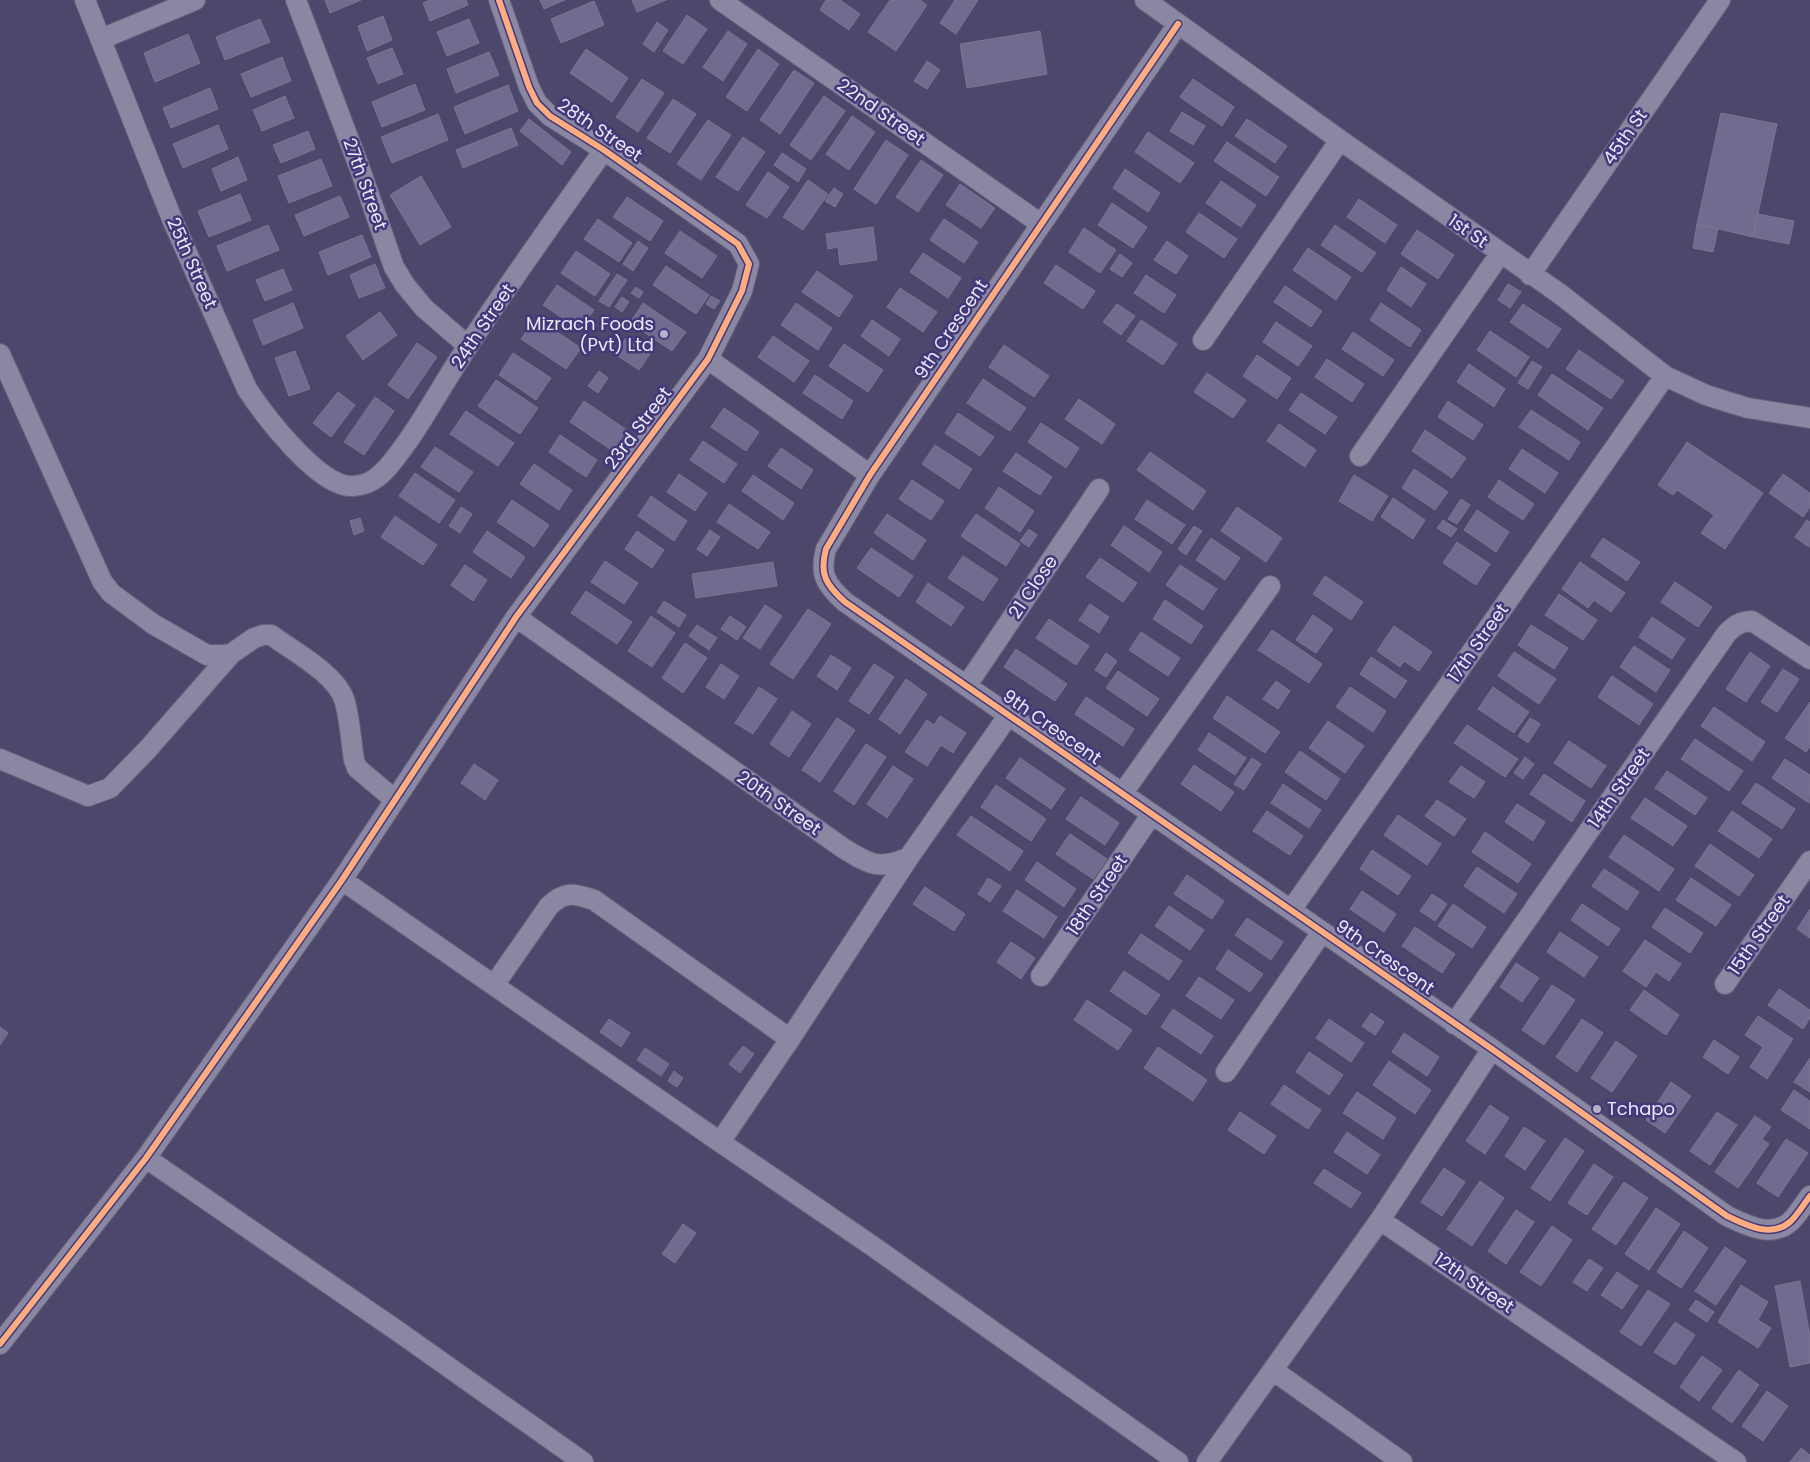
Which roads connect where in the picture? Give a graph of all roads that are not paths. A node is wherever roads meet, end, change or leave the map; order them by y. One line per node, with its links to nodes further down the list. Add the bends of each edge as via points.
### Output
1 (85, 0): 9 (street, 25th Street)
2 (195, 0): 9 (street)
3 (296, 0): 17 (street, 27th Street, via 394,267 424,308)
4 (499, 0): 11 (street, 28th Street, via 528,87 537,103 550,116)
5 (720, 0): 12 (street, 22nd Street)
6 (1145, 0): 8 (street, 1st St)
7 (1720, 0): 15 (street, 45th St)
8 (1178, 24): 10 (street, 1st St); 12 (street, 9th Crescent)
9 (101, 39): 24 (street, 25th Street, via 172,218 247,389 312,467)
10 (1340, 140): 14 (street, 1st St); 16 (street)
11 (604, 150): 13 (street, 28th Street); 17 (street, 24th Street)
12 (1041, 224): 23 (street, 9th Crescent)
13 (738, 244): 19 (street, 23rd Street, via 749,264 742,290)
14 (1500, 254): 15 (street, 1st St); 22 (street)
15 (1530, 275): 20 (street, 1st St, via 1560,294)
16 (1203, 340)
17 (468, 346): 24 (street, 24th Street, via 387,468 371,483)
18 (0, 354): 28 (street, via 102,580 111,593 153,624 207,655)
19 (708, 359): 23 (street); 27 (street, 23rd Street)
20 (1665, 376): 21 (street, 1st St, via 1706,395 1748,408); 39 (street, 17th Street)
21 (1810, 418)
22 (1360, 456)
23 (870, 476): 30 (street, 9th Crescent, via 826,549 822,562 825,578 845,602)
24 (351, 487)
25 (1099, 489): 30 (street, 21 Close)
26 (1270, 586): 33 (street)
27 (516, 618): 34 (street, 23rd Street); 36 (street, 20th Street, via 858,857 876,865 892,864)
28 (231, 654): 32 (street, via 110,788 88,796); 34 (street, via 254,638 271,635 321,670 345,701 357,768)
29 (1810, 659): 44 (street, 14th Street, via 1752,621 1734,626)
30 (967, 686): 31 (street, 9th Crescent)
31 (1008, 716): 33 (street, 9th Crescent); 36 (street)
32 (0, 759)
33 (1122, 794): 35 (street, 9th Crescent)
34 (395, 800): 38 (street, 23rd Street)
35 (1152, 814): 39 (street, 9th Crescent); 41 (street, 18th Street)
36 (908, 857): 45 (street)
37 (1810, 861): 43 (street, 15th Street)
38 (342, 880): 42 (street); 49 (street, 23rd Street)
39 (1291, 910): 40 (street, 9th Crescent)
40 (1322, 932): 44 (street, 9th Crescent); 47 (street)
41 (1041, 976)
42 (494, 984): 45 (street, via 556,898 576,894 594,900); 48 (street)
43 (1724, 984)
44 (1454, 1024): 46 (street, 9th Crescent)
45 (790, 1039): 48 (street)
46 (1492, 1049): 50 (street, 9th Crescent, via 1727,1216 1743,1224 1774,1230 1790,1222); 51 (street)
47 (1226, 1072)
48 (720, 1142): 55 (street)
49 (146, 1158): 52 (street, 23rd Street); 54 (street)
50 (1810, 1196)
51 (1380, 1220): 53 (street); 58 (street, 12th Street)
52 (0, 1344)
53 (1274, 1371): 56 (street); 57 (street)
54 (583, 1462)
55 (1178, 1462)
56 (1207, 1462)
57 (1402, 1462)
58 (1736, 1462)

